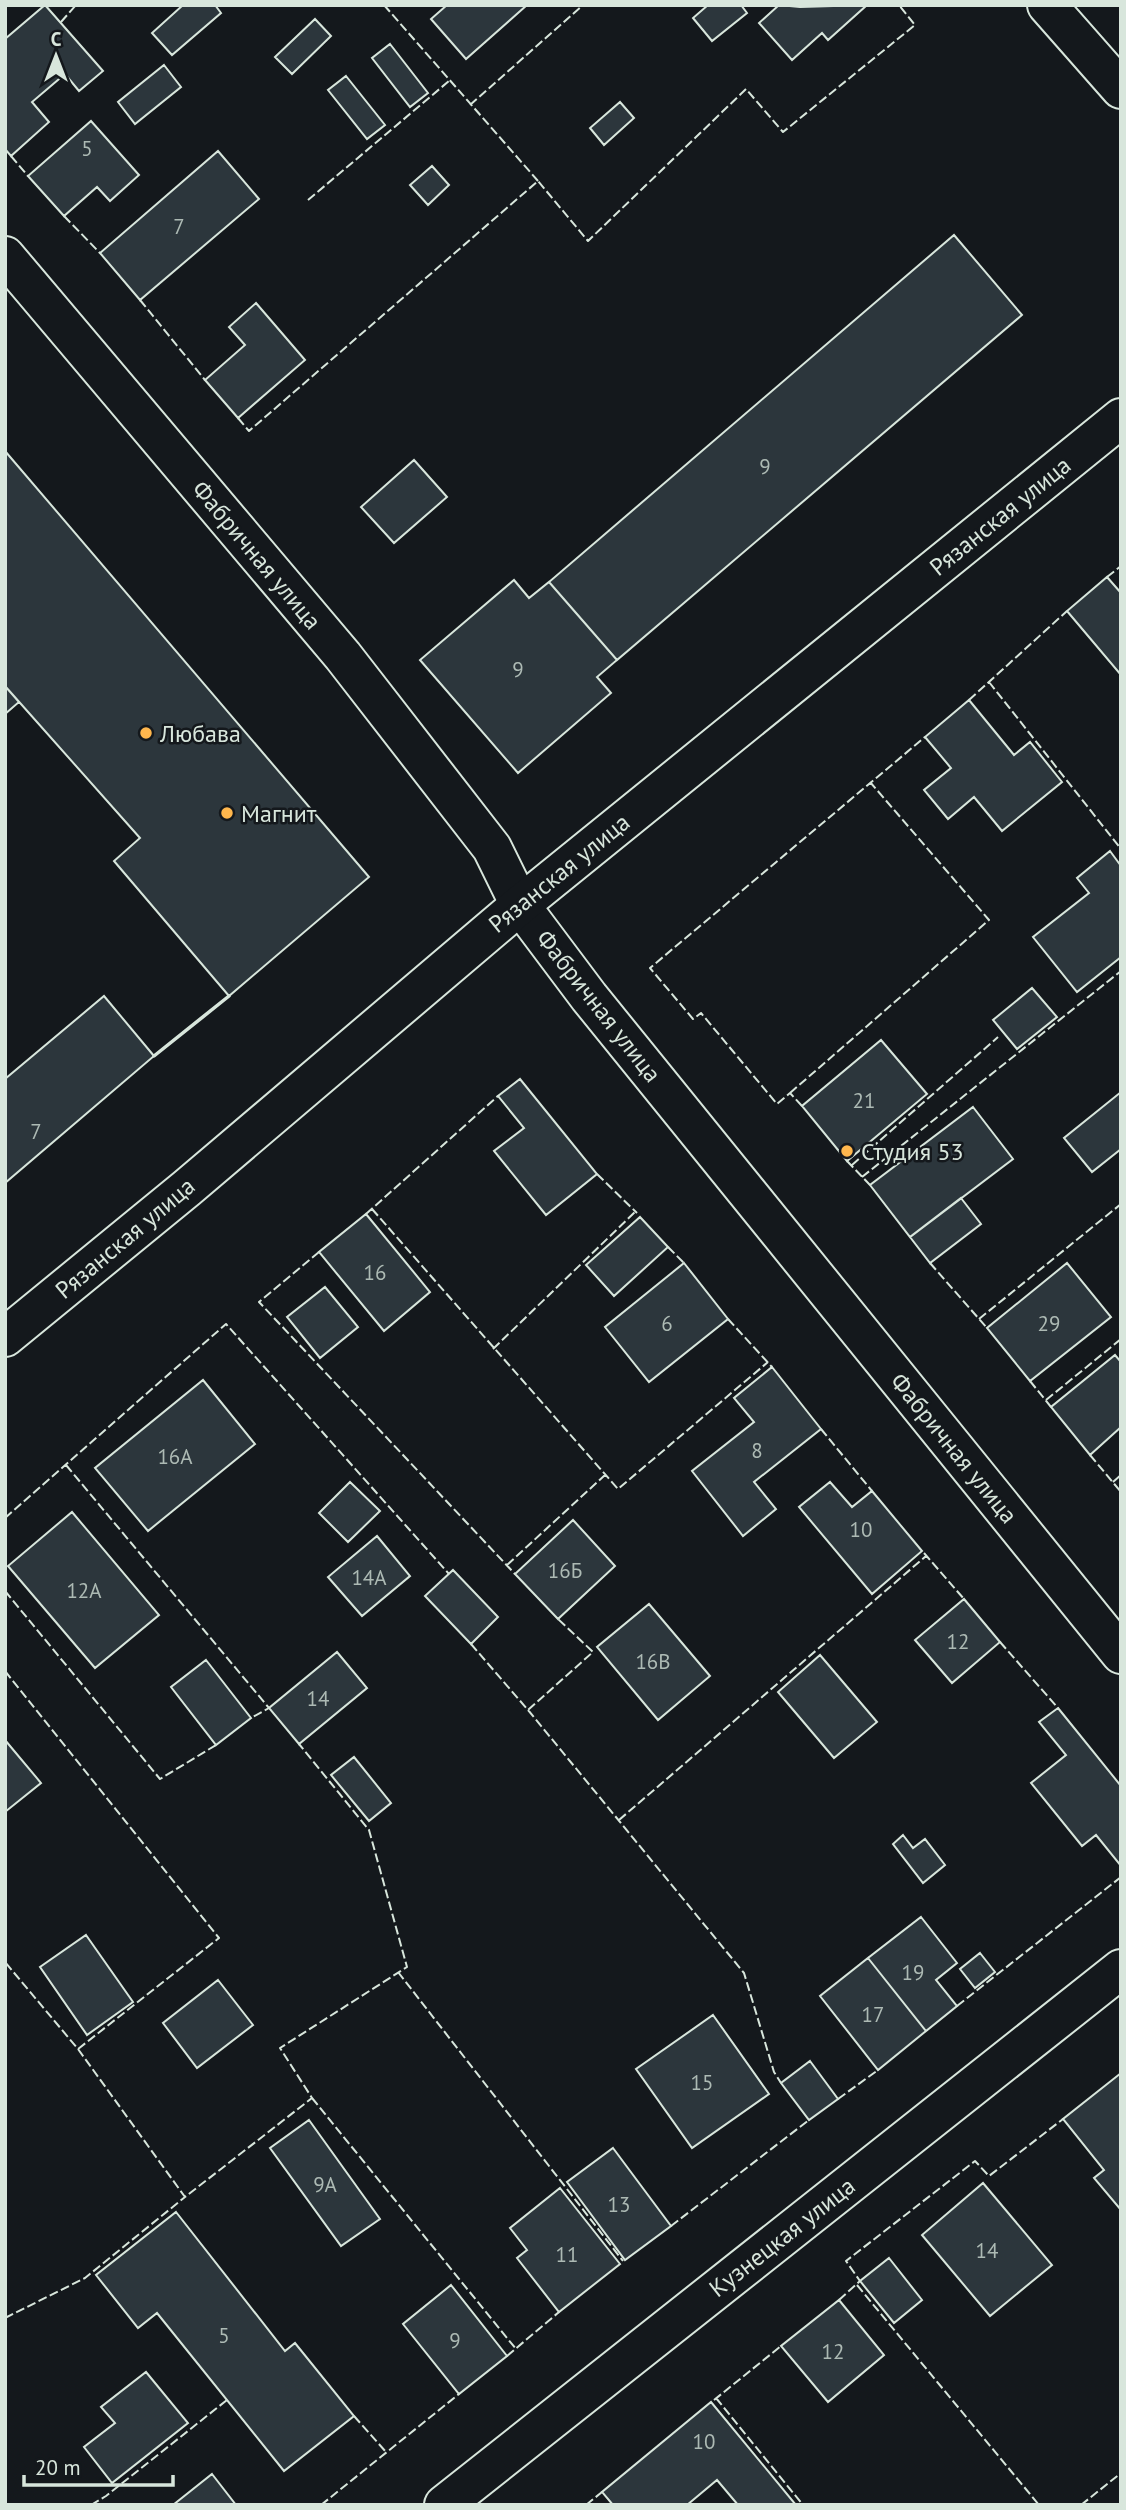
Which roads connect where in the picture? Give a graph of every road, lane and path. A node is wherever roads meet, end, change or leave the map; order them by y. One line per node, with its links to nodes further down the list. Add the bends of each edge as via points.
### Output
1 (1047, 5): 2 (street)
2 (1121, 89)
3 (5, 256): 5 (street, Фабричная улица, via 343,656 492,848)
4 (1121, 418): 5 (street, Рязанская улица)
5 (520, 905): 6 (street, Рязанская улица); 7 (street, Фабричная улица, via 589,997)
6 (5, 1337)
7 (1121, 1654)
8 (1121, 1969): 9 (street, Кузнецкая улица)
9 (444, 2505)

